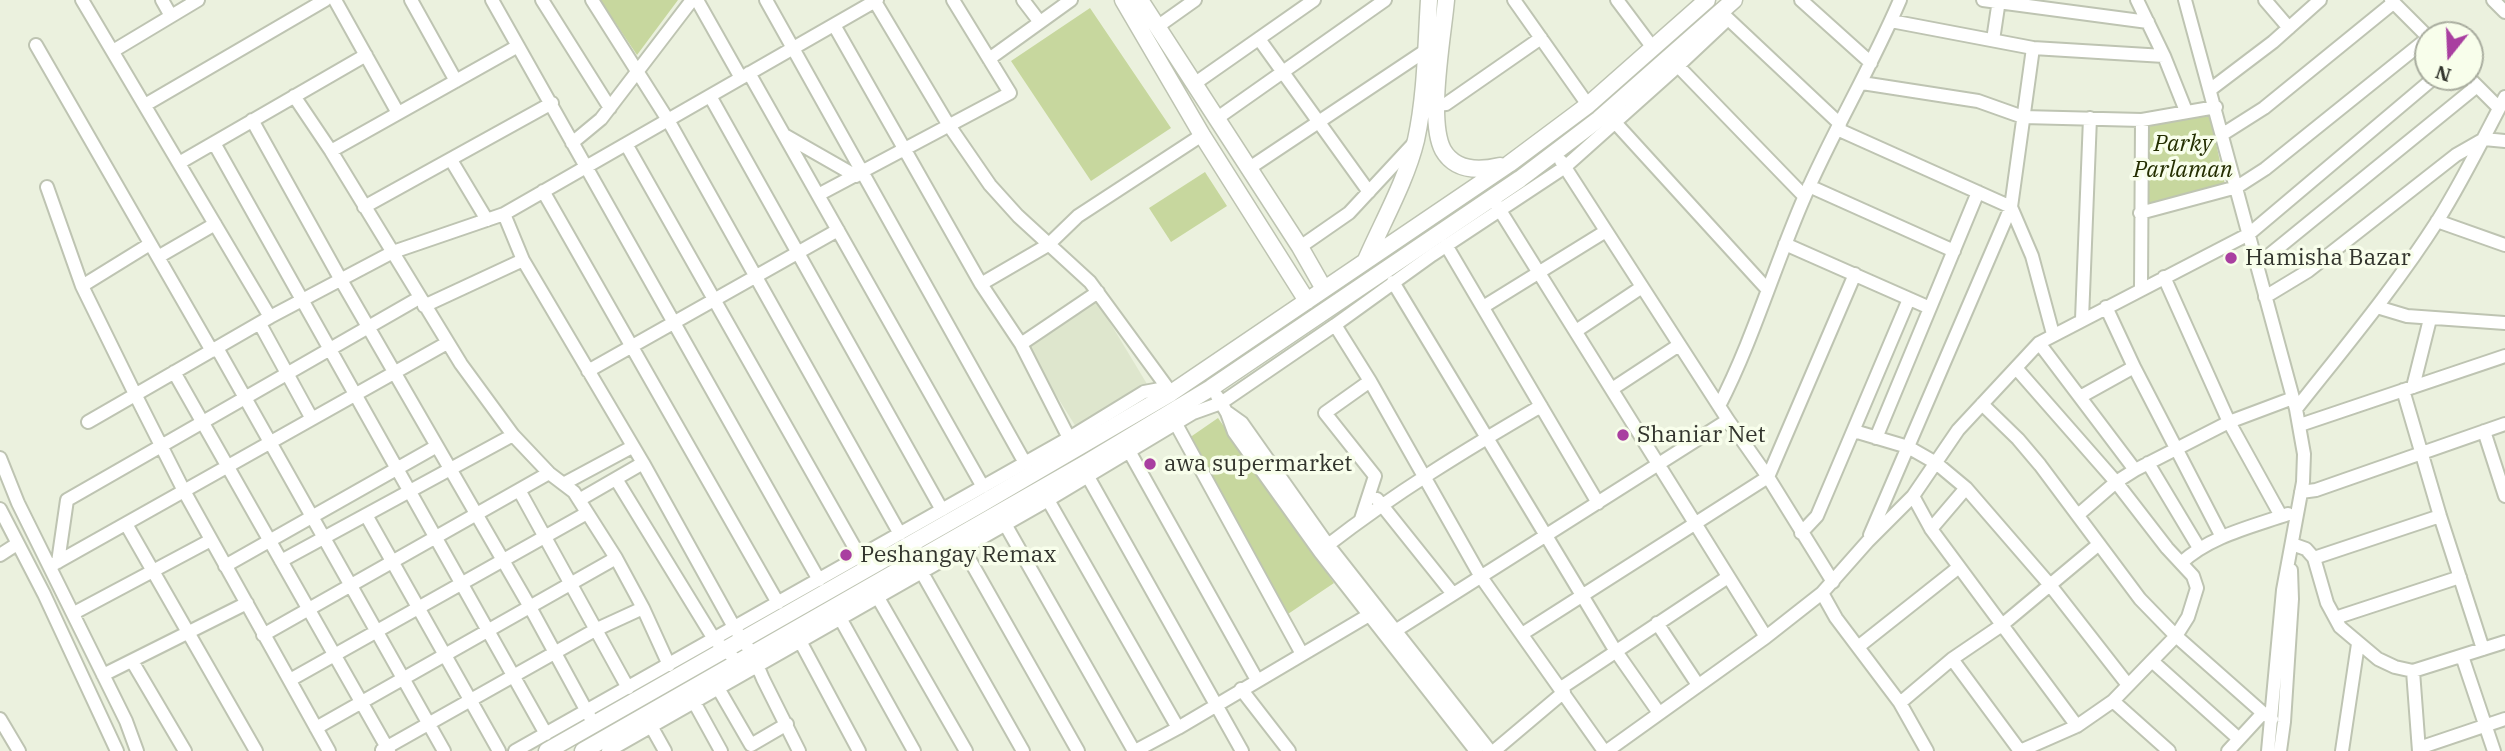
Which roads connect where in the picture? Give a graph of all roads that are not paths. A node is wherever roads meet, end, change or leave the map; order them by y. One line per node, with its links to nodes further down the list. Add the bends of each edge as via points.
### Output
1 (82, 0): 56 (street)
2 (162, 0): 38 (street)
3 (198, 0): 38 (street)
4 (325, 0): 78 (street)
5 (335, 0): 58 (street)
6 (411, 0): 66 (street)
7 (492, 0): 51 (street)
8 (542, 0): 81 (street)
9 (592, 0): 63 (street)
10 (694, 0): 63 (street); 65 (street)
11 (766, 0): 52 (street)
12 (875, 0): 44 (street); 92 (street)
13 (953, 0): 60 (street)
14 (1023, 0): 40 (street)
15 (1123, 0): 96 (main road)
16 (1140, 0): 45 (main road)
17 (1195, 0): 45 (street)
18 (1385, 0): 64 (street)
19 (1429, 0): 57 (main road)
20 (1446, 0): 73 (main road)
21 (1514, 0): 47 (street)
22 (1617, 0): 53 (street)
23 (1734, 0): 39 (main road)
24 (1801, 0): 61 (street)
25 (1983, 0): 34 (street)
26 (2137, 0): 42 (street)
27 (2185, 0): 69 (street)
28 (2265, 0): 46 (street)
29 (2320, 0): 46 (street)
30 (2493, 0): 37 (street)
31 (1066, 1): 40 (street)
32 (1309, 1): 48 (street)
33 (1898, 1): 41 (street)
34 (1998, 1): 42 (street); 49 (street)
35 (2392, 1): 43 (street); 94 (street, via 2264,108)
36 (1697, 3): 53 (main road)
37 (2505, 12)
38 (172, 16): 56 (street)
39 (1724, 16): 62 (street); 84 (main road); 93 (street)
40 (1039, 21): 60 (street)
41 (1891, 21): 49 (street); 61 (street)
42 (2148, 22): 59 (street)
43 (2414, 24)
44 (834, 25): 52 (street); 104 (street)
45 (1157, 27): 68 (main road)
46 (2289, 28): 69 (street)
47 (1541, 38): 73 (street, via 1446,104); 79 (street)
48 (1259, 39): 64 (street); 68 (street)
49 (1993, 40): 54 (street)
50 (36, 45): 132 (street)
51 (518, 46): 66 (street); 76 (street)
52 (793, 48): 65 (street); 113 (street)
53 (1653, 48): 79 (main road)
54 (2033, 48): 59 (street); 85 (street)
55 (2414, 49): 115 (street)
56 (113, 51): 78 (street)
57 (1425, 51): 73 (main road); 91 (street)
58 (366, 55): 74 (street); 83 (street)
59 (2164, 55): 82 (street)
60 (989, 59): 92 (street, via 1010,93)
61 (1871, 63): 67 (street)
62 (1678, 66): 84 (street); 117 (street)
63 (637, 71): 81 (street); 89 (street)
64 (1281, 72): 87 (street); 91 (street)
65 (745, 76): 75 (street); 95 (street)
66 (456, 81): 83 (street)
67 (1862, 83): 85 (street, via 1978,101); 93 (street)
68 (1194, 85): 87 (main road)
69 (2211, 89): 80 (street)
70 (2484, 90): 77 (street)
71 (2418, 91): 131 (street)
72 (2460, 91): 144 (street)
73 (1432, 94): 99 (main road); 109 (main road, via 1443,150 1457,164 1472,170)
74 (294, 96): 88 (street); 105 (street)
75 (710, 96): 89 (street); 140 (street)
76 (552, 103): 102 (street); 107 (street)
77 (2502, 103): 98 (street)
78 (145, 105): 108 (street)
79 (1588, 105): 97 (main road)
80 (2216, 107): 82 (street); 94 (street)
81 (610, 108): 102 (street)
82 (2186, 111): 90 (street)
83 (398, 113): 105 (street)
84 (1610, 117): 106 (main road); 111 (street); 156 (street)
85 (2023, 117): 86 (street); 123 (street)
86 (2090, 118): 90 (street); 168 (street)
87 (1216, 119): 112 (main road)
88 (252, 120): 101 (street); 149 (street)
89 (668, 120): 103 (street); 147 (street)
90 (2143, 120): 124 (street)
91 (1319, 122): 112 (street); 118 (street)
92 (948, 124): 104 (street); 135 (street, via 990,185)
93 (1839, 126): 117 (street); 119 (street)
94 (2223, 134): 115 (street)
95 (784, 135): 113 (street); 120 (street)
96 (1202, 135): 135 (street, via 1078,216); 162 (main road)
97 (1543, 139): 106 (street); 109 (main road)
98 (2484, 139): 100 (street); 127 (street); 158 (street, via 2456,155 2308,271)
99 (1415, 141): 118 (street); 143 (main road)
100 (2505, 141)
101 (214, 143): 108 (street); 161 (street)
102 (572, 143): 110 (street)
103 (626, 144): 110 (street); 159 (street)
104 (905, 149): 113 (street); 151 (street)
105 (331, 151): 122 (street)
106 (1555, 153): 111 (street); 121 (main road)
107 (450, 160): 122 (street); 126 (street)
108 (179, 163): 128 (street)
109 (1509, 164): 143 (main road)
110 (585, 166): 116 (street); 172 (street)
111 (1565, 166): 121 (street); 130 (street)
112 (1248, 169): 137 (main road)
113 (858, 174): 120 (street); 230 (street)
114 (47, 187): 152 (street)
115 (2237, 187): 124 (street); 131 (street)
116 (543, 191): 125 (street); 181 (street)
117 (1807, 191): 133 (street); 138 (street)
118 (1369, 192): 137 (street, via 1330,228)
119 (1978, 192): 123 (street); 138 (street)
120 (818, 195): 129 (street)
121 (1496, 203): 136 (street); 145 (street); 193 (main road)
122 (365, 207): 139 (street)
123 (2011, 207): 176 (street, via 2032,256); 224 (street)
124 (2140, 213): 154 (street)
125 (504, 214): 126 (street); 142 (street)
126 (487, 220): 139 (street)
127 (2437, 221): 134 (street); 166 (street)
128 (215, 224): 141 (street); 170 (street)
129 (838, 230): 140 (street); 251 (street)
130 (1605, 231): 145 (street); 153 (street)
131 (2249, 234): 144 (street); 148 (street)
132 (150, 244): 141 (street); 152 (street)
133 (1785, 244): 146 (street); 156 (street)
134 (2505, 244)
135 (1048, 245): 151 (street); 157 (street)
136 (1446, 245): 150 (street); 164 (street)
137 (1300, 247): 155 (main road)
138 (1954, 251): 167 (street)
139 (393, 252): 149 (street); 163 (street)
140 (798, 252): 147 (street); 259 (street)
141 (158, 257): 183 (street)
142 (523, 260): 163 (street); 187 (street)
143 (1365, 262): 155 (main road)
144 (2257, 265): 158 (street)
145 (1539, 272): 164 (street); 175 (street)
146 (1855, 274): 160 (street); 241 (street)
147 (754, 276): 159 (street); 274 (street)
148 (2164, 277): 154 (street); 210 (street)
149 (341, 280): 161 (street); 174 (street)
150 (1393, 282): 173 (street); 218 (street)
151 (981, 285): 179 (street)
152 (82, 286): 196 (street)
153 (1642, 287): 175 (street); 180 (street)
154 (2141, 288): 165 (street)
155 (1324, 289): 162 (main road)
156 (1767, 289): 204 (street, via 1739,368)
157 (1098, 292): 179 (street); 200 (street)
158 (2265, 297): 201 (street)
159 (714, 299): 172 (street); 295 (street)
160 (1909, 299): 167 (street); 214 (street)
161 (303, 300): 170 (street); 182 (street)
162 (1307, 301): 188 (main road)
163 (421, 302): 174 (street); 177 (street)
164 (1483, 307): 203 (street)
165 (2106, 307): 168 (street); 185 (street)
166 (2377, 307): 169 (street); 201 (street)
167 (1930, 308): 219 (street)
168 (2082, 319): 176 (street)
169 (2430, 319): 171 (street); 194 (street)
170 (265, 320): 183 (street); 191 (street)
171 (2505, 323)
172 (673, 324): 181 (street); 307 (street)
173 (1335, 325): 192 (street); 205 (street)
174 (369, 326): 182 (street); 190 (street)
175 (1576, 331): 195 (street)
176 (2053, 334): 178 (street)
177 (447, 343): 190 (street); 216 (street)
178 (2039, 343): 186 (street); 199 (street)
179 (1021, 344): 217 (street)
180 (1679, 345): 195 (street); 204 (street)
181 (632, 347): 187 (street); 318 (street)
182 (330, 348): 191 (street); 197 (street)
183 (215, 350): 189 (street); 198 (street)
184 (2505, 356): 194 (street)
185 (2134, 367): 199 (street); 225 (street)
186 (2016, 368): 202 (street); 243 (street)
187 (588, 370): 223 (street)
188 (1201, 371): 193 (street); 200 (main road)
189 (174, 372): 196 (street); 208 (street)
190 (395, 372): 197 (street); 221 (street)
191 (286, 373): 198 (street); 206 (street)
192 (1370, 381): 240 (street); 249 (street, via 1325,413 1375,476)
193 (1211, 388): 200 (main road); 205 (street)
194 (2408, 388): 213 (street); 227 (street)
195 (1612, 389): 233 (street)
196 (135, 394): 209 (street); 222 (street)
197 (355, 394): 206 (street); 235 (street)
198 (245, 397): 208 (street); 220 (street)
199 (2080, 397): 238 (street)
200 (1176, 399): 217 (street, via 1160,389 1144,392); 237 (main road); 251 (main road)
201 (2295, 403): 210 (street); 213 (street)
202 (1982, 404): 231 (street); 264 (street, via 2018,439)
203 (1541, 406): 218 (street); 256 (street)
204 (1719, 406): 207 (street)
205 (1224, 407): 211 (street, via 1202,409); 286 (street, via 1242,423); 324 (street, via 1234,432)
206 (313, 419): 220 (street)
207 (1728, 420): 233 (street); 241 (street)
208 (202, 421): 222 (street); 234 (street)
209 (88, 422)
210 (2229, 422): 225 (street); 265 (street)
211 (1176, 424): 226 (street); 347 (street)
212 (2505, 424): 215 (street)
213 (2300, 425): 250 (street)
214 (1854, 431): 219 (street); 273 (street, via 1817,516)
215 (2484, 431): 227 (street); 253 (street)
216 (513, 435): 236 (street); 239 (street)
217 (1069, 438): 230 (street)
218 (1486, 438): 240 (street); 275 (street)
219 (1876, 438): 224 (street)
220 (270, 442): 234 (street); 267 (street)
221 (437, 446): 235 (street); 236 (street)
222 (161, 447): 247 (street); 298 (street, via 66,500)
223 (632, 447): 229 (street); 244 (street)
224 (1908, 447): 231 (street); 282 (street)
225 (2176, 448): 232 (street); 278 (street)
226 (1129, 451): 237 (street); 361 (street)
227 (2422, 454): 250 (street); 266 (street)
228 (0, 458): 298 (street, via 18,503)
229 (643, 463): 242 (street); 334 (street)
230 (1025, 463): 251 (street)
231 (1936, 463): 245 (street); 252 (street)
232 (2148, 463): 238 (street); 288 (street)
233 (1659, 464): 256 (street); 269 (street)
234 (229, 466): 247 (street); 281 (street)
235 (397, 469): 248 (street); 267 (street)
236 (451, 469): 248 (street); 263 (street)
237 (1090, 470): 255 (street); 303 (main road); 373 (street)
238 (2135, 470): 243 (street)
239 (549, 473): 244 (street); 246 (street)
240 (1425, 477): 257 (street); 304 (street)
241 (1768, 477): 269 (street); 273 (street)
242 (616, 479): 254 (street); 342 (street)
243 (2116, 482): 264 (street); 296 (street)
244 (565, 483): 254 (street)
245 (1966, 488): 272 (street); 311 (street)
246 (519, 490): 263 (street); 277 (street)
247 (184, 491): 270 (street); 280 (street)
248 (410, 491): 262 (street); 276 (street)
249 (1370, 492): 257 (street); 268 (street)
250 (2301, 492): 260 (street)
251 (979, 494): 259 (street); 295 (main road)
252 (1913, 496): 272 (street); 282 (street)
253 (2505, 496)
254 (579, 500): 261 (street)
255 (1048, 500): 271 (street); 386 (street)
256 (1598, 503): 275 (street)
257 (1381, 504): 268 (street); 314 (street)
258 (0, 509): 283 (street)
259 (942, 510): 274 (street)
260 (2296, 510): 265 (street); 285 (street)
261 (587, 513): 277 (street); 290 (street)
262 (366, 515): 279 (street); 294 (street)
263 (475, 515): 276 (street); 292 (street)
264 (2078, 515): 284 (street)
265 (2281, 516): 278 (street)
266 (2440, 516): 291 (street); 305 (street)
267 (313, 517): 279 (street); 281 (street)
268 (1361, 520): 286 (street)
269 (1696, 523): 306 (street); 316 (street)
270 (126, 524): 298 (street); 301 (street)
271 (1005, 524): 287 (street); 411 (street)
272 (1931, 529): 300 (street)
273 (1801, 533): 308 (street)
274 (900, 534): 295 (street)
275 (1546, 536): 304 (street); 316 (street)
276 (436, 537): 294 (street); 309 (street)
277 (544, 537): 292 (street); 310 (street)
278 (2222, 537): 288 (street)
279 (324, 538): 293 (street); 312 (street)
280 (211, 540): 299 (street); 301 (street)
281 (269, 540): 293 (street); 299 (street)
282 (1868, 541): 308 (street)
283 (18, 544): 289 (street); 392 (street)
284 (2099, 544): 311 (street); 337 (street, via 2140,599)
285 (2292, 544): 291 (street); 297 (street)
286 (1328, 545): 331 (street)
287 (963, 548): 302 (street); 410 (street)
288 (2199, 548): 296 (street)
289 (0, 555)
290 (616, 558): 310 (street); 321 (street)
291 (2314, 558): 326 (street)
292 (503, 560): 309 (street); 320 (street)
293 (281, 561): 322 (street)
294 (393, 562): 312 (street); 319 (street)
295 (863, 563): 307 (street); 334 (main road)
296 (2181, 563): 337 (street, via 2197,588)
297 (2289, 563): 376 (street); 422 (street, via 2292,600)
298 (54, 564): 323 (street)
299 (225, 565): 317 (street)
300 (1959, 567): 328 (street); 343 (street)
301 (153, 571): 323 (street); 333 (street)
302 (921, 571): 303 (street); 409 (street)
303 (900, 576): 315 (street); 354 (main road)
304 (1481, 577): 314 (street); 335 (street)
305 (2460, 577): 326 (street); 344 (street)
306 (1728, 578): 327 (street); 338 (street)
307 (819, 580): 318 (street)
308 (1833, 582): 313 (street)
309 (462, 583): 319 (street); 330 (street)
310 (569, 585): 320 (street); 329 (street)
311 (2050, 585): 328 (street); 363 (street)
312 (351, 586): 322 (street); 332 (street)
313 (1822, 593): 338 (street); 343 (street)
314 (1453, 594): 331 (street)
315 (877, 596): 325 (street); 408 (street)
316 (1582, 596): 335 (street); 345 (street)
317 (247, 603): 333 (street); 336 (street)
318 (778, 603): 334 (street)
319 (419, 607): 332 (street); 349 (street)
320 (530, 607): 330 (street); 346 (street)
321 (643, 608): 329 (street); 355 (street)
322 (310, 609): 336 (street); 348 (street)
323 (74, 614): 357 (street)
324 (1369, 615): 347 (street); 374 (street)
325 (840, 618): 339 (street); 407 (street)
326 (2335, 618): 341 (street)
327 (1657, 623): 345 (street); 362 (street)
328 (2002, 625): 351 (street); 382 (street)
329 (596, 630): 346 (street); 364 (street)
330 (488, 631): 349 (street); 358 (street)
331 (1395, 631): 374 (street)
332 (377, 632): 348 (street); 359 (street)
333 (188, 633): 352 (street); 395 (street)
334 (738, 633): 342 (main road); 354 (street)
335 (1522, 634): 367 (street)
336 (263, 635): 360 (street)
337 (2176, 636): 353 (street); 376 (street)
338 (1766, 637): 362 (street)
339 (800, 641): 354 (street); 406 (street)
340 (2505, 642): 344 (street)
341 (2358, 644): 356 (street, via 2378,659); 423 (street)
342 (719, 645): 354 (street); 355 (street); 377 (main road)
343 (1858, 647): 372 (street)
344 (2483, 649): 350 (street)
345 (1615, 650): 367 (street); 375 (street)
346 (555, 653): 358 (street); 377 (street)
347 (1302, 654): 361 (street)
348 (334, 655): 360 (street); 371 (street)
349 (446, 655): 359 (street); 368 (street)
350 (2462, 656): 356 (street); 383 (street)
351 (1952, 659): 372 (street); 418 (street)
352 (132, 661): 357 (street); 394 (street)
353 (2152, 661): 363 (street); 388 (street)
354 (749, 663): 365 (street); 380 (street); 401 (main road)
355 (669, 664): 364 (street)
356 (2413, 671): 389 (street)
357 (103, 675): 393 (street)
358 (514, 676): 368 (street); 387 (street)
359 (403, 679): 371 (street); 379 (street)
360 (290, 680): 385 (street)
361 (1257, 680): 366 (street)
362 (1698, 685): 375 (street)
363 (2128, 685): 369 (street)
364 (628, 688): 377 (street)
365 (718, 688): 370 (street); 380 (street, via 751,744)
366 (1241, 690): 373 (street); 413 (street)
367 (1562, 690): 415 (street); 416 (street)
368 (471, 701): 379 (street); 398 (street)
369 (2113, 701): 382 (street); 419 (street)
370 (694, 702): 381 (street); 404 (street)
371 (361, 703): 385 (street); 390 (street)
372 (1899, 703): 417 (street)
373 (1216, 704): 386 (street); 412 (street)
374 (1447, 705): 414 (street); 415 (street)
375 (1659, 713): 416 (street)
376 (2268, 716): 388 (street); 421 (street)
377 (591, 718): 387 (street); 400 (main road)
378 (2505, 719): 383 (street)
379 (429, 724): 390 (street); 397 (street)
380 (787, 724): 405 (street)
381 (651, 726): 402 (street); 403 (street)
382 (2077, 726): 418 (street)
383 (2485, 726): 389 (street); 424 (street)
384 (2, 728): 391 (street)
385 (316, 728): 396 (street)
386 (1178, 729): 411 (street)
387 (546, 734): 399 (street)
388 (2239, 739): 420 (street)
389 (2419, 749)
390 (386, 750)
391 (19, 751)
392 (117, 751)
393 (137, 751)
394 (185, 751)
395 (256, 751)
396 (328, 751)
397 (444, 751)
398 (499, 751)
399 (515, 751)
400 (547, 751)
401 (583, 751)
402 (608, 751)
403 (665, 751)
404 (721, 751)
405 (799, 751)
406 (859, 751)
407 (914, 751)
408 (966, 751)
409 (1023, 751)
410 (1078, 751)
411 (1134, 751)
412 (1242, 751)
413 (1289, 751)
414 (1476, 751)
415 (1492, 751)
416 (1605, 751)
417 (1927, 751)
418 (2020, 751)
419 (2169, 751)
420 (2228, 751)
421 (2268, 751)
422 (2280, 751)
423 (2343, 751)
424 (2494, 751)

